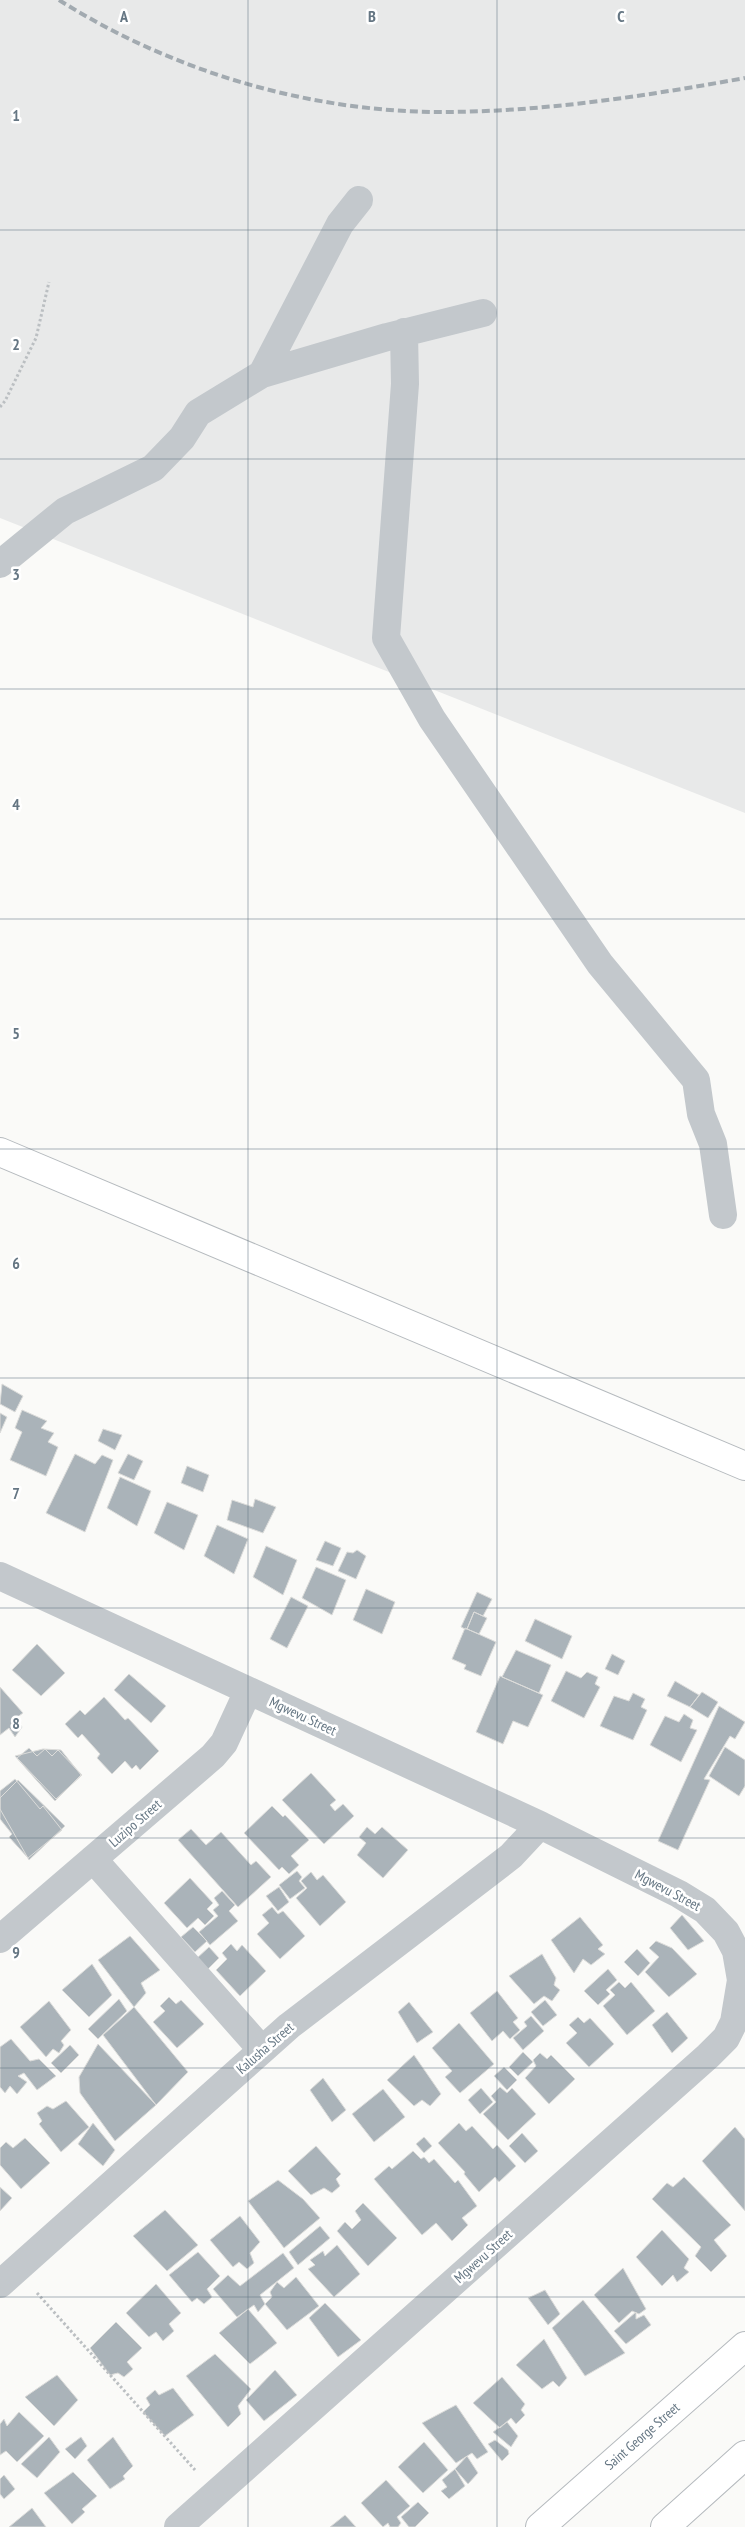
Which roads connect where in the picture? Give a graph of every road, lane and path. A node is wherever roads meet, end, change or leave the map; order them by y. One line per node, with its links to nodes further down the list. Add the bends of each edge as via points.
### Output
1 (359, 200): 5 (street, via 340,224)
2 (49, 282): 6 (path, via 36,338)
3 (483, 312): 4 (street)
4 (404, 332): 5 (street); 9 (street, via 405,384 386,638 432,719 600,964 696,1080 701,1114 713,1144)
5 (262, 374): 7 (street, via 198,413 182,438 153,468 66,512)
6 (0, 407)
7 (0, 564)
8 (0, 1152): 10 (main road)
9 (723, 1215)
10 (745, 1466)
11 (2, 1580): 12 (street, Mgwevu Street)
12 (248, 1691): 13 (street, Mgwevu Street); 14 (street, Luzipo Street, via 224,1743 213,1756)
13 (540, 1825): 16 (street, Kalusha Street, via 511,1856); 20 (street, Mgwevu Street, via 705,1910 726,1932 736,1951 741,1980 734,2022 726,2038 708,2056)
14 (93, 1859): 15 (street, Luzipo Street); 16 (street)
15 (0, 1939)
16 (262, 2050): 17 (street, Kalusha Street)
17 (8, 2277): 20 (path)
18 (745, 2346): 22 (main road, Saint George Street)
19 (745, 2455): 23 (main road)
20 (216, 2493): 21 (street, Mgwevu Street)
21 (178, 2527)
22 (540, 2527)
23 (665, 2527)

